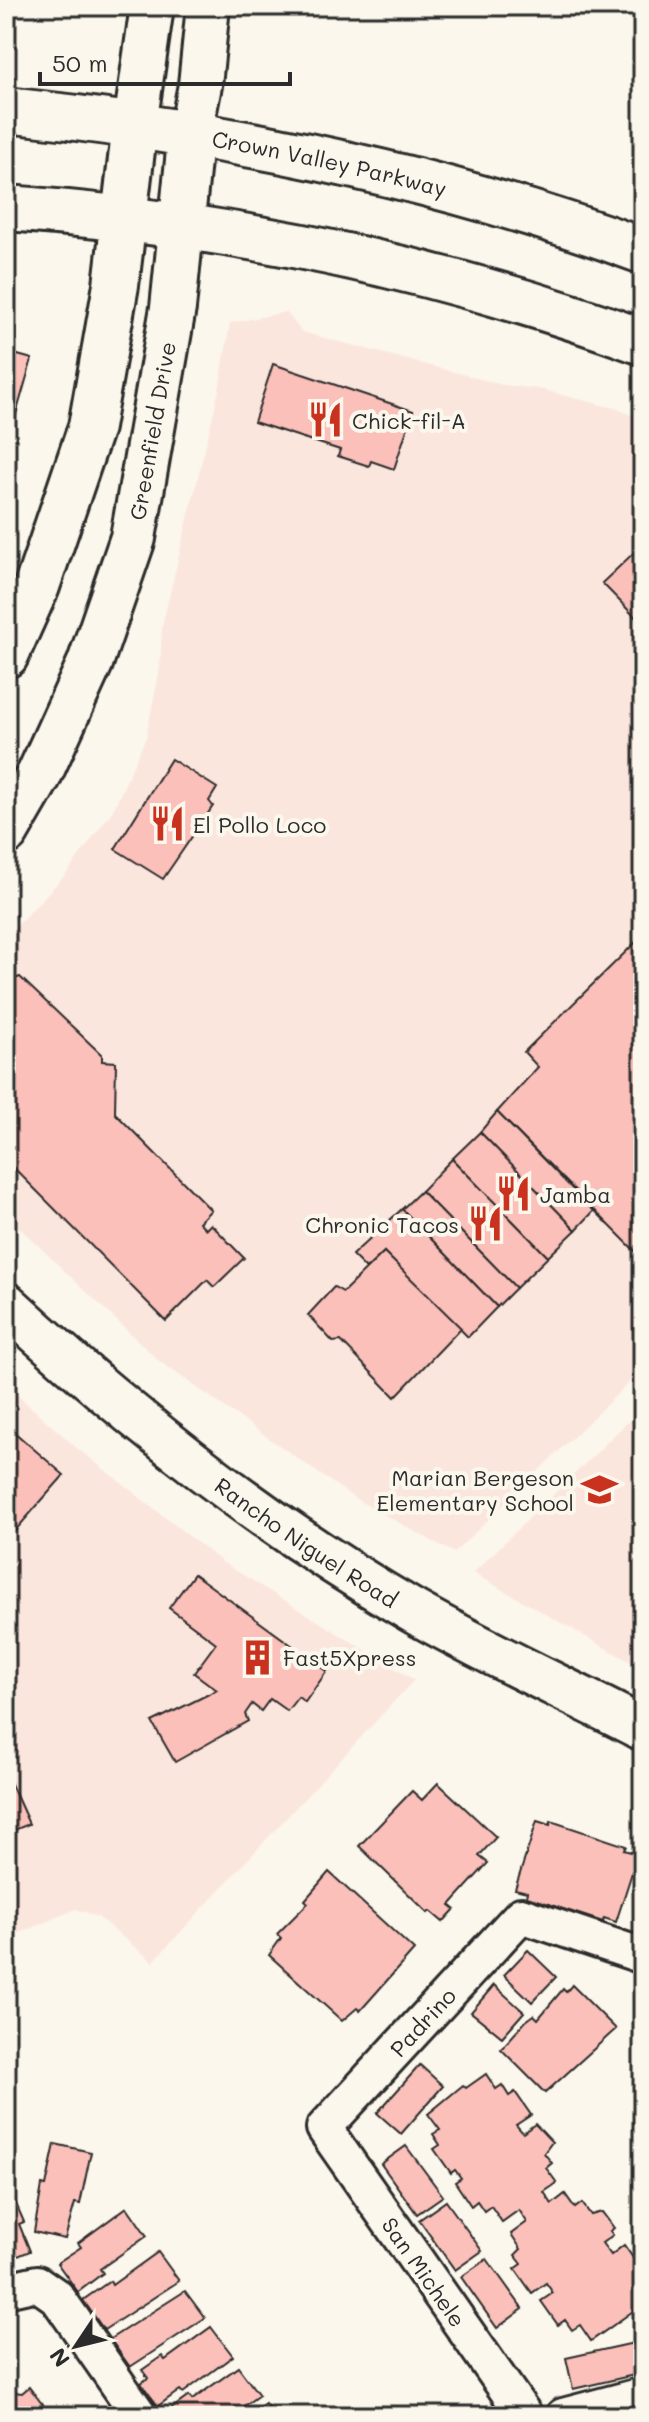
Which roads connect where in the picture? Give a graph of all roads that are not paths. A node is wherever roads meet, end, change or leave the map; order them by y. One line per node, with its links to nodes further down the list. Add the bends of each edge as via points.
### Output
1 (152, 6): 4 (street)
2 (208, 6): 5 (street, Greenfield Drive)
3 (6, 110): 4 (main road, Crown Valley Parkway)
4 (135, 125): 5 (main road, Crown Valley Parkway); 7 (main road)
5 (191, 131): 8 (main road, Greenfield Drive); 9 (main road, Crown Valley Parkway, via 413,178 545,215)
6 (6, 208): 7 (main road)
7 (125, 218): 8 (main road); 11 (main road, via 91,427 37,586)
8 (181, 224): 10 (main road, via 322,248 550,308); 12 (main road, Greenfield Drive, via 173,308 133,538 90,663 39,775)
9 (643, 251)
10 (643, 342)
11 (6, 655)
12 (6, 832)
13 (6, 1304): 14 (street, Rancho Niguel Road, via 160,1437 305,1544 452,1633)
14 (643, 1729)
15 (643, 1956): 16 (street, Padrino, via 521,1915)
16 (324, 2128): 20 (street, San Michele)
17 (21, 2286): 19 (street, via 57,2297)
18 (643, 2395): 21 (street)
19 (140, 2416)
20 (525, 2416)
21 (563, 2416)

